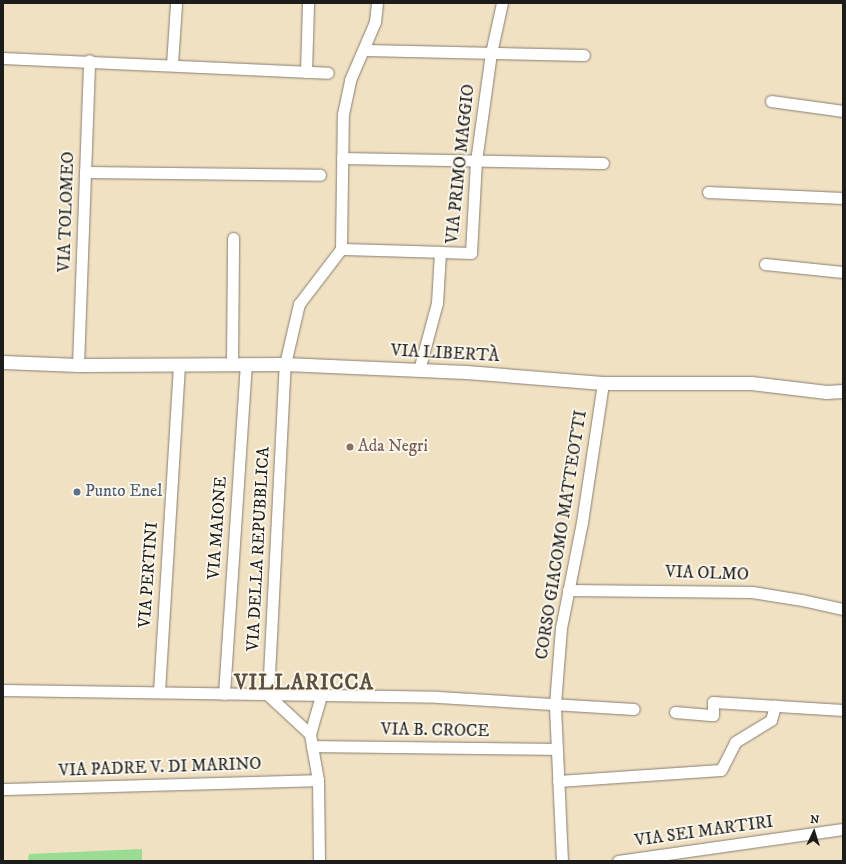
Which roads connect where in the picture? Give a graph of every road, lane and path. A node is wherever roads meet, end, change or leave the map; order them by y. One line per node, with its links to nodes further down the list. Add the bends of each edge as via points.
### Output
1 (176, 3): 10 (street)
2 (308, 3): 11 (street)
3 (377, 3): 5 (street, via 375,22)
4 (502, 3): 6 (street, VIA PRIMO MAGGIO)
5 (365, 50): 6 (street); 15 (street, via 350,80 343,114)
6 (492, 53): 7 (street); 16 (street, VIA PRIMO MAGGIO)
7 (584, 55)
8 (3, 58): 9 (street)
9 (89, 60): 10 (street); 18 (street, VIA TOLOMEO)
10 (172, 64): 11 (street)
11 (306, 72): 12 (street)
12 (328, 73)
13 (770, 101): 14 (street)
14 (843, 111)
15 (342, 158): 16 (street); 23 (street)
16 (476, 161): 17 (street); 24 (street, VIA PRIMO MAGGIO, via 472,253)
17 (603, 163)
18 (85, 172): 19 (street); 32 (street, VIA TOLOMEO)
19 (320, 175)
20 (708, 192): 21 (street)
21 (843, 198)
22 (233, 238): 28 (street)
23 (341, 249): 24 (street); 30 (street, VIA DELLA REPUBBLICA, via 299,304)
24 (440, 252): 33 (street, VIA PRIMO MAGGIO, via 437,303)
25 (765, 264): 26 (street)
26 (843, 272)
27 (3, 362): 32 (street, VIA LIBERTÀ)
28 (232, 364): 29 (street, VIA LIBERTÀ); 31 (street, VIA LIBERTÀ)
29 (246, 364): 30 (street, VIA LIBERTÀ); 40 (street, VIA MAIONE)
30 (285, 364): 33 (street, VIA LIBERTÀ); 41 (street, VIA DELLA REPUBBLICA)
31 (179, 365): 32 (street, VIA LIBERTÀ); 39 (street, VIA PERTINI)
32 (78, 366)
33 (419, 370): 34 (street, VIA LIBERTÀ)
34 (603, 383): 35 (street, VIA LIBERTÀ, via 752,383 826,392); 36 (street, CORSO GIACOMO MATTEOTTI, via 582,522)
35 (843, 391)
36 (568, 590): 37 (street, VIA OLMO, via 752,592); 43 (street, CORSO GIACOMO MATTEOTTI, via 561,628)
37 (843, 610)
38 (3, 690): 39 (street)
39 (159, 692): 40 (street)
40 (224, 694): 41 (street)
41 (268, 695): 42 (street); 48 (street)
42 (321, 696): 43 (street, via 350,694 438,697); 48 (street)
43 (555, 704): 45 (street); 50 (street, CORSO GIACOMO MATTEOTTI)
44 (775, 706): 46 (street); 47 (street, via 713,702 713,715); 52 (street, via 771,720 735,742 721,770)
45 (634, 709)
46 (843, 710)
47 (675, 712)
48 (310, 734): 49 (street)
49 (312, 746): 50 (street, VIA B. CROCE); 51 (street)
50 (557, 749): 52 (street, CORSO GIACOMO MATTEOTTI)
51 (318, 780): 53 (street, VIA PADRE V. DI MARINO); 56 (street)
52 (558, 781): 57 (street, CORSO GIACOMO MATTEOTTI)
53 (3, 789)
54 (843, 829): 55 (street, VIA SEI MARTIRI)
55 (675, 857): 58 (street, VIA SEI MARTIRI)
56 (319, 861)
57 (562, 861)
58 (618, 861)

